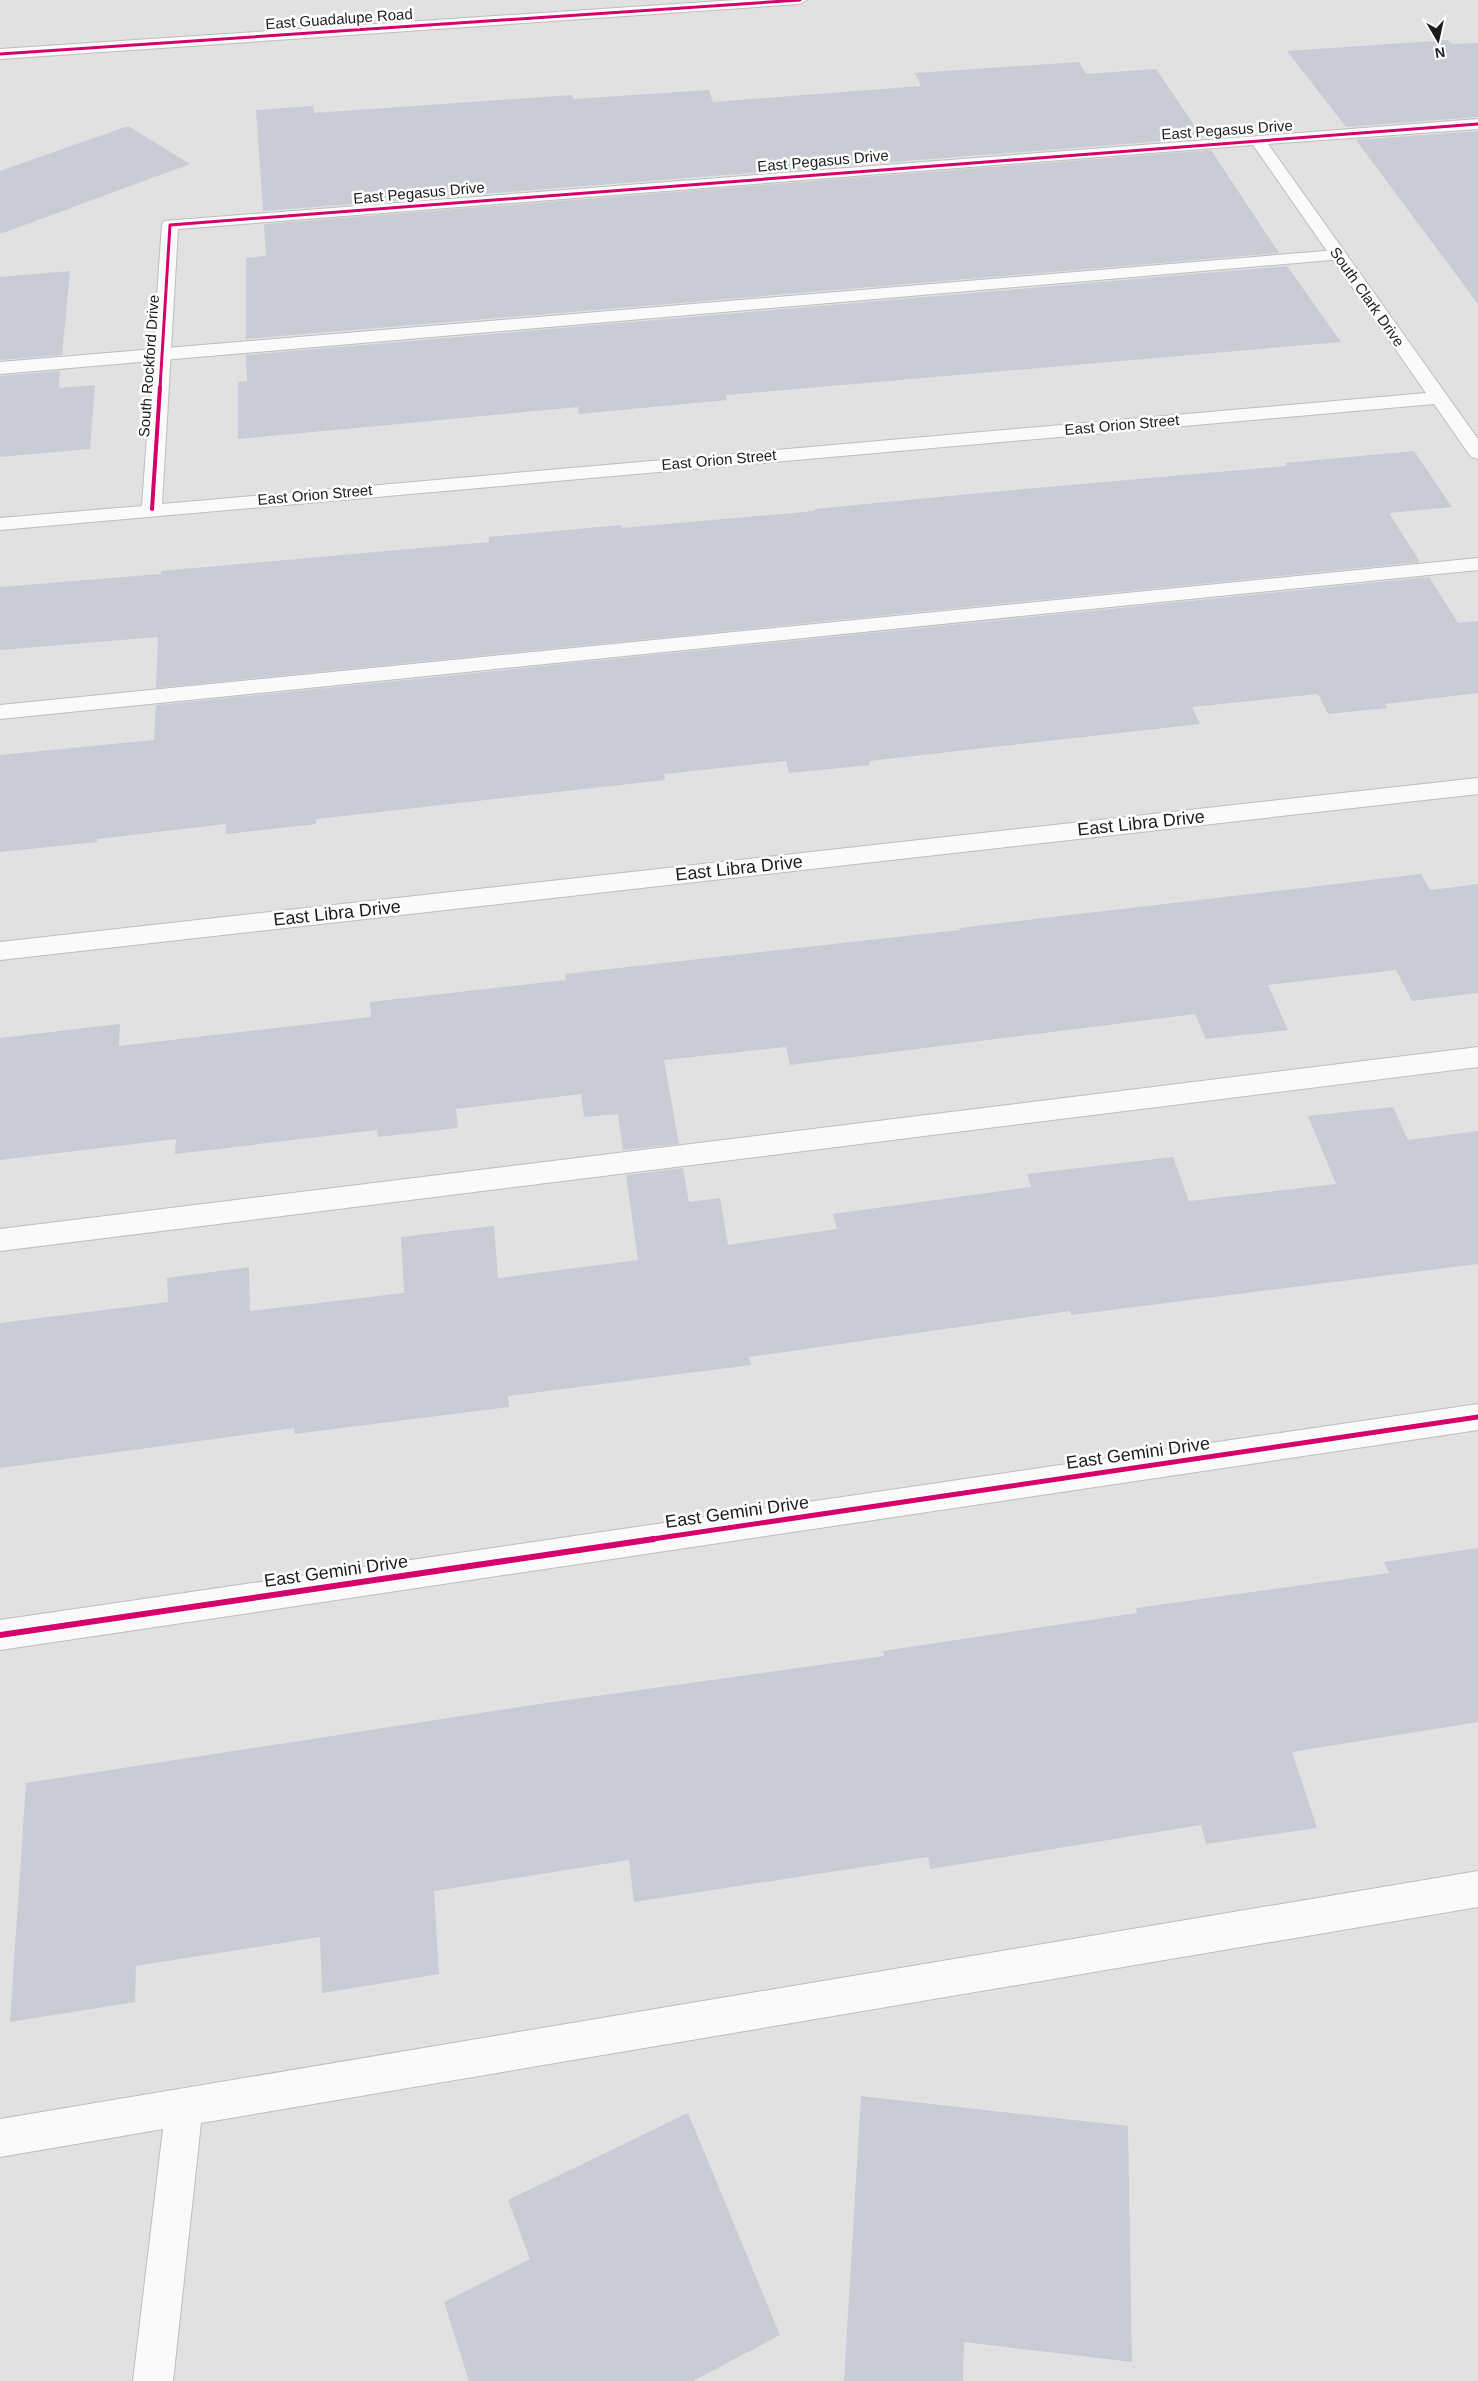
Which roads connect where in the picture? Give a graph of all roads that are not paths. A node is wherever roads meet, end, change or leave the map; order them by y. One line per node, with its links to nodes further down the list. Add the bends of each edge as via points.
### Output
1 (800, 0): 2 (street, East Guadalupe Road)
2 (776, 1): 3 (street, East Guadalupe Road)
3 (0, 54)
4 (1478, 124): 5 (street, East Pegasus Drive)
5 (1257, 140): 6 (street, East Pegasus Drive); 7 (street, South Clark Drive)
6 (170, 225): 8 (street, South Rockford Drive)
7 (1337, 255): 8 (street); 10 (street, South Clark Drive)
8 (162, 354): 9 (street); 12 (street, South Rockford Drive)
9 (0, 368)
10 (1438, 398): 11 (street, South Clark Drive); 12 (street, East Orion Street)
11 (1478, 453)
12 (152, 509): 13 (street, East Orion Street)
13 (0, 524)
14 (1478, 564): 15 (street)
15 (0, 712)
16 (1478, 786): 17 (street, East Libra Drive)
17 (0, 951)
18 (1478, 1057): 19 (street)
19 (0, 1240)
20 (1478, 1417): 21 (street, East Gemini Drive)
21 (0, 1635)
22 (1478, 1889): 23 (street)
23 (184, 2107): 24 (street); 25 (street)
24 (0, 2138)
25 (154, 2381)

